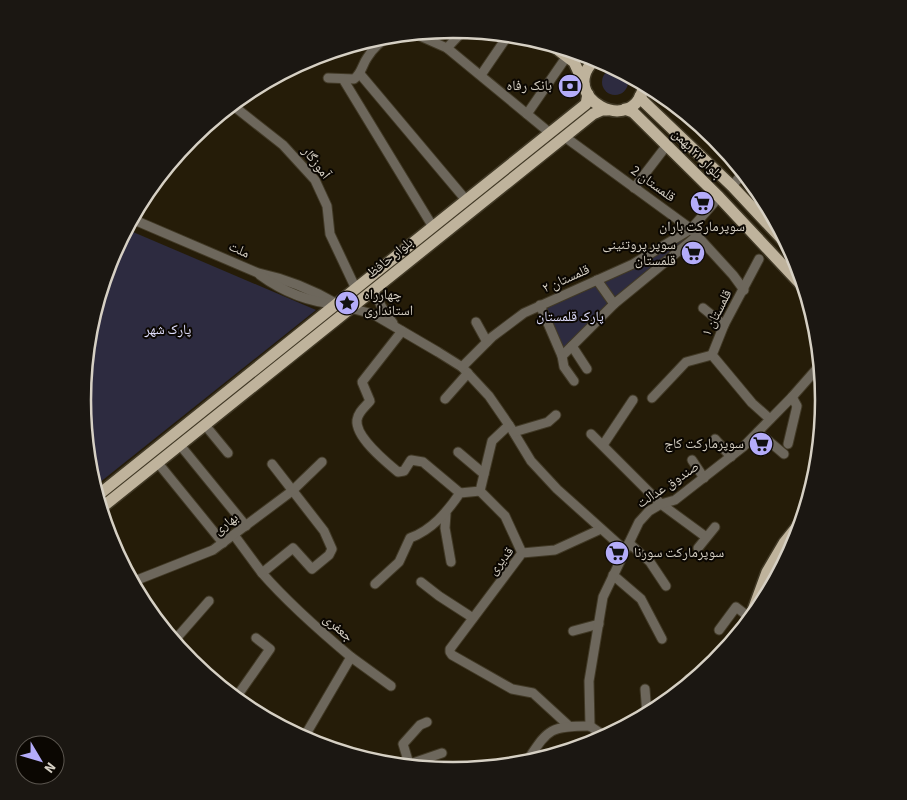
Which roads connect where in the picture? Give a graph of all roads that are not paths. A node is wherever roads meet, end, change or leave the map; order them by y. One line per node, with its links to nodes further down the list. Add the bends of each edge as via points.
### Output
1 (456, 38): 5 (street)
2 (426, 39): 5 (street)
3 (504, 41): 9 (street)
4 (377, 46): 8 (street, via 366,58)
5 (447, 48): 9 (street)
6 (567, 56): 12 (main road, via 578,68); 18 (street)
7 (591, 65): 12 (main road, بلوار حافظ, via 586,76)
8 (360, 74): 11 (street, via 352,80); 26 (street)
9 (481, 75): 18 (street)
10 (328, 78): 11 (street)
11 (343, 79): 28 (street)
12 (587, 90): 17 (main road, via 596,104); 19 (main road, بلوار حافظ, via 586,104)
13 (642, 90): 14 (main road)
14 (640, 96): 16 (main road); 23 (main road, بلوار ۲۲ بهمن)
15 (237, 109): 34 (street, آموزگار, via 283,145 315,180 327,206 330,234)
16 (625, 109): 17 (main road); 21 (main road, بلوار ۲۲ بهمن, via 633,112)
17 (607, 110): 20 (main road, بلوار حافظ, via 593,114)
18 (528, 114): 19 (street)
19 (550, 133): 26 (main road, بلوار حافظ)
20 (565, 137): 24 (street, قلمستان 2); 35 (main road, بلوار حافظ)
21 (667, 145): 24 (street); 25 (main road, بلوار ۲۲ بهمن)
22 (740, 177): 23 (street)
23 (732, 186): 25 (main road); 29 (main road, بلوار ۲۲ بهمن)
24 (634, 188): 30 (street, قلمستان 2)
25 (719, 197): 30 (street); 32 (main road, بلوار ۲۲ بهمن)
26 (466, 200): 28 (main road, بلوار حافظ)
27 (138, 222): 37 (street, ملت, via 258,274 276,277 323,295)
28 (433, 227): 34 (main road, بلوار حافظ)
29 (773, 230)
30 (694, 232): 33 (street, قلمستان ۲); 36 (street, قلمستان 2); 38 (street)
31 (759, 259): 36 (street, قلمستان ۱)
32 (795, 278)
33 (597, 280): 38 (street); 39 (street, قلمستان ۲)
34 (356, 289): 37 (main road, بلوار حافظ)
35 (374, 289): 40 (main road, بلوار حافظ); 44 (street, via 385,314)
36 (744, 290): 43 (street, قلمستان ۱)
37 (337, 304): 40 (main road); 57 (main road, بلوار حافظ)
38 (614, 304): 46 (street)
39 (540, 305): 45 (street, قلمستان ۲, via 524,313); 48 (street)
40 (350, 308): 44 (street, via 373,314); 58 (main road, بلوار حافظ)
41 (703, 308): 43 (street)
42 (476, 322): 45 (street)
43 (724, 325): 47 (street, قلمستان ۱)
44 (400, 330): 50 (street); 82 (street, via 362,382 370,401 362,409 357,427 380,457 398,472 404,471 411,460 423,462)
45 (487, 342): 50 (street, قلمستان ۲)
46 (572, 346): 48 (street); 49 (street)
47 (712, 355): 54 (street, via 686,362); 60 (street, قلمستان ۱, via 752,403)
48 (562, 356): 52 (street, via 564,368)
49 (587, 369)
50 (465, 370): 55 (street, قلمستان ۲); 62 (street, via 489,396)
51 (815, 371): 53 (street, صندوق عدالت)
52 (574, 381)
53 (792, 397): 60 (street, صندوق عدالت); 66 (street, via 797,406)
54 (652, 398)
55 (445, 399)
56 (633, 400): 68 (street)
57 (211, 405): 58 (main road); 81 (main road, بلوار حافظ)
58 (219, 414): 61 (main road, بلوار حافظ)
59 (556, 415): 62 (street, via 548,422)
60 (770, 419): 63 (street, صندوق عدالت)
61 (205, 425): 67 (main road, بلوار حافظ); 70 (street)
62 (510, 427): 77 (street, via 492,441); 88 (street, via 531,461)
63 (758, 432): 71 (street); 72 (street, صندوق عدالت)
64 (591, 434): 68 (street)
65 (716, 439): 72 (street)
66 (788, 444)
67 (180, 445): 75 (main road, بلوار حافظ); 86 (street)
68 (603, 445): 84 (street)
69 (458, 452): 77 (street)
70 (228, 453)
71 (784, 454)
72 (731, 457): 78 (street, صندوق عدالت)
73 (692, 460): 78 (street)
74 (322, 462): 79 (street, بهاری)
75 (158, 463): 83 (main road, بلوار حافظ); 92 (street)
76 (272, 464): 79 (street)
77 (484, 474): 80 (street)
78 (704, 478): 84 (street, صندوق عدالت, via 675,500)
79 (292, 491): 86 (street, بهاری); 98 (street, via 324,531 332,549 312,569 293,548)
80 (480, 491): 82 (street); 95 (street, via 505,516)
81 (102, 492)
82 (460, 493): 85 (street)
83 (106, 504)
84 (661, 504): 91 (street); 93 (street, صندوق عدالت, via 639,522)
85 (446, 514): 96 (street); 103 (street, via 420,535 410,538 399,562)
86 (246, 526): 89 (street, بهاری)
87 (715, 527): 91 (street)
88 (602, 529): 93 (street); 95 (street, قدیری, via 555,550)
89 (234, 535): 92 (street, بهاری); 98 (street, جعفری)
90 (789, 537): 97 (main road)
91 (706, 538): 94 (street)
92 (224, 543): 101 (street, بهاری, via 214,550)
93 (627, 546): 99 (street, صندوق عدالت); 104 (street, via 650,562)
94 (698, 548)
95 (522, 553): 108 (street, قدیری)
96 (451, 562)
97 (767, 572): 100 (street); 105 (main road)
98 (262, 573): 115 (street, جعفری, via 308,620)
99 (613, 575): 109 (street, صندوق عدالت, via 603,597); 114 (street, via 642,599)
100 (770, 576)
101 (139, 579)
102 (421, 582): 108 (street)
103 (374, 584)
104 (666, 586)
105 (757, 597)
106 (209, 602): 112 (street)
107 (744, 617): 111 (street, via 736,607)
108 (473, 618): 121 (street, قدیری, via 450,652 512,688 533,693)
109 (599, 624): 110 (street); 122 (street, صندوق عدالت, via 589,681)
110 (573, 630)
111 (719, 630)
112 (178, 636)
113 (256, 638): 118 (street, via 270,650)
114 (662, 639)
115 (351, 657): 116 (street); 123 (street, جعفری)
116 (391, 686)
117 (644, 689): 119 (street)
118 (240, 693)
119 (647, 706)
120 (428, 722): 127 (street, via 420,725 402,744)
121 (570, 726): 122 (street); 126 (street, via 552,730)
122 (590, 726): 124 (street)
123 (307, 731)
124 (598, 732)
125 (442, 753): 128 (street)
126 (532, 754)
127 (408, 759)
128 (422, 761)

